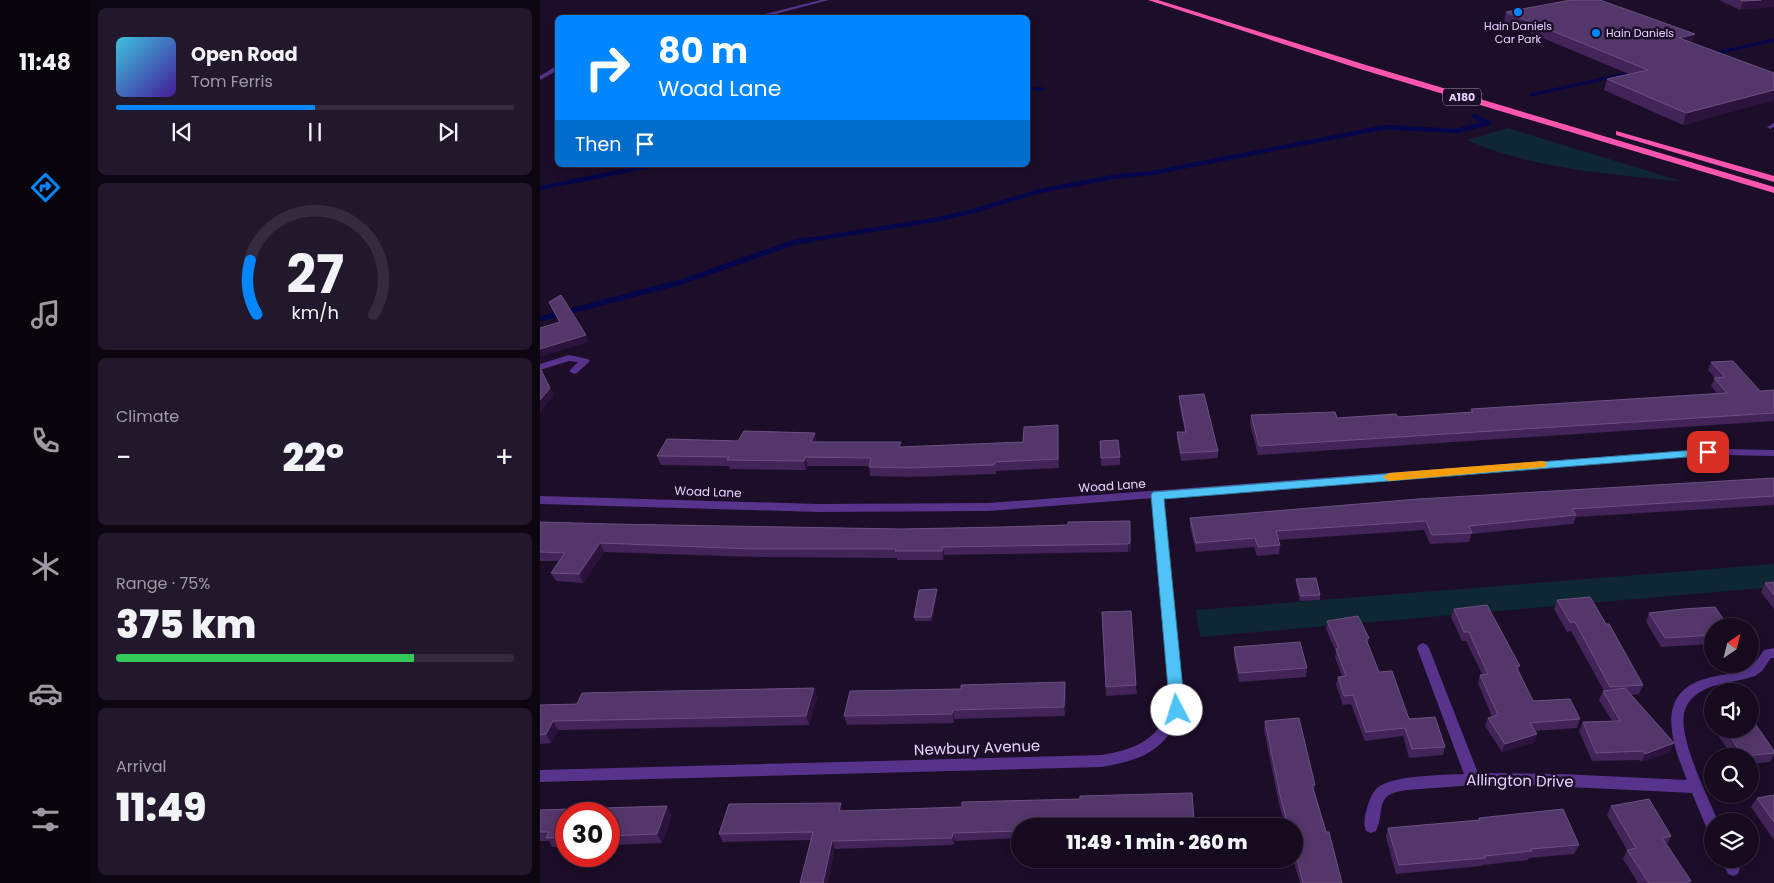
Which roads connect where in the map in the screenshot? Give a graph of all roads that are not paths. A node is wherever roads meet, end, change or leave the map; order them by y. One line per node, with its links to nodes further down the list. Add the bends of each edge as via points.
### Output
1 (827, 0): 5 (street)
2 (1151, 0): 12 (highway, A180)
3 (1175, 0): 6 (highway, A180)
4 (1189, 3): 6 (highway, A180)
5 (764, 15)
6 (1241, 21): 9 (highway, A180)
7 (555, 69): 8 (street)
8 (540, 78)
9 (1594, 126)
10 (1611, 131): 11 (highway)
11 (1774, 179)
12 (1774, 190)
13 (540, 367): 14 (street, via 569,358 585,361)
14 (574, 371)
15 (1774, 453): 16 (street, Woad Lane, via 1679,454)
16 (1158, 495): 17 (street, Woad Lane, via 978,507 818,508); 20 (street, Newbury Avenue, via 1177,710 1169,729 1153,744 1131,756 1092,761)
17 (540, 500)
18 (1423, 648): 21 (street)
19 (1774, 653): 22 (street, via 1768,653 1756,668 1702,685 1687,694 1679,707 1678,732)
20 (540, 776)
21 (1473, 778): 22 (street, Allington Drive); 24 (street, Allington Drive, via 1387,789 1378,797 1372,810)
22 (1696, 787): 23 (street)
23 (1707, 813)
24 (1371, 826)

